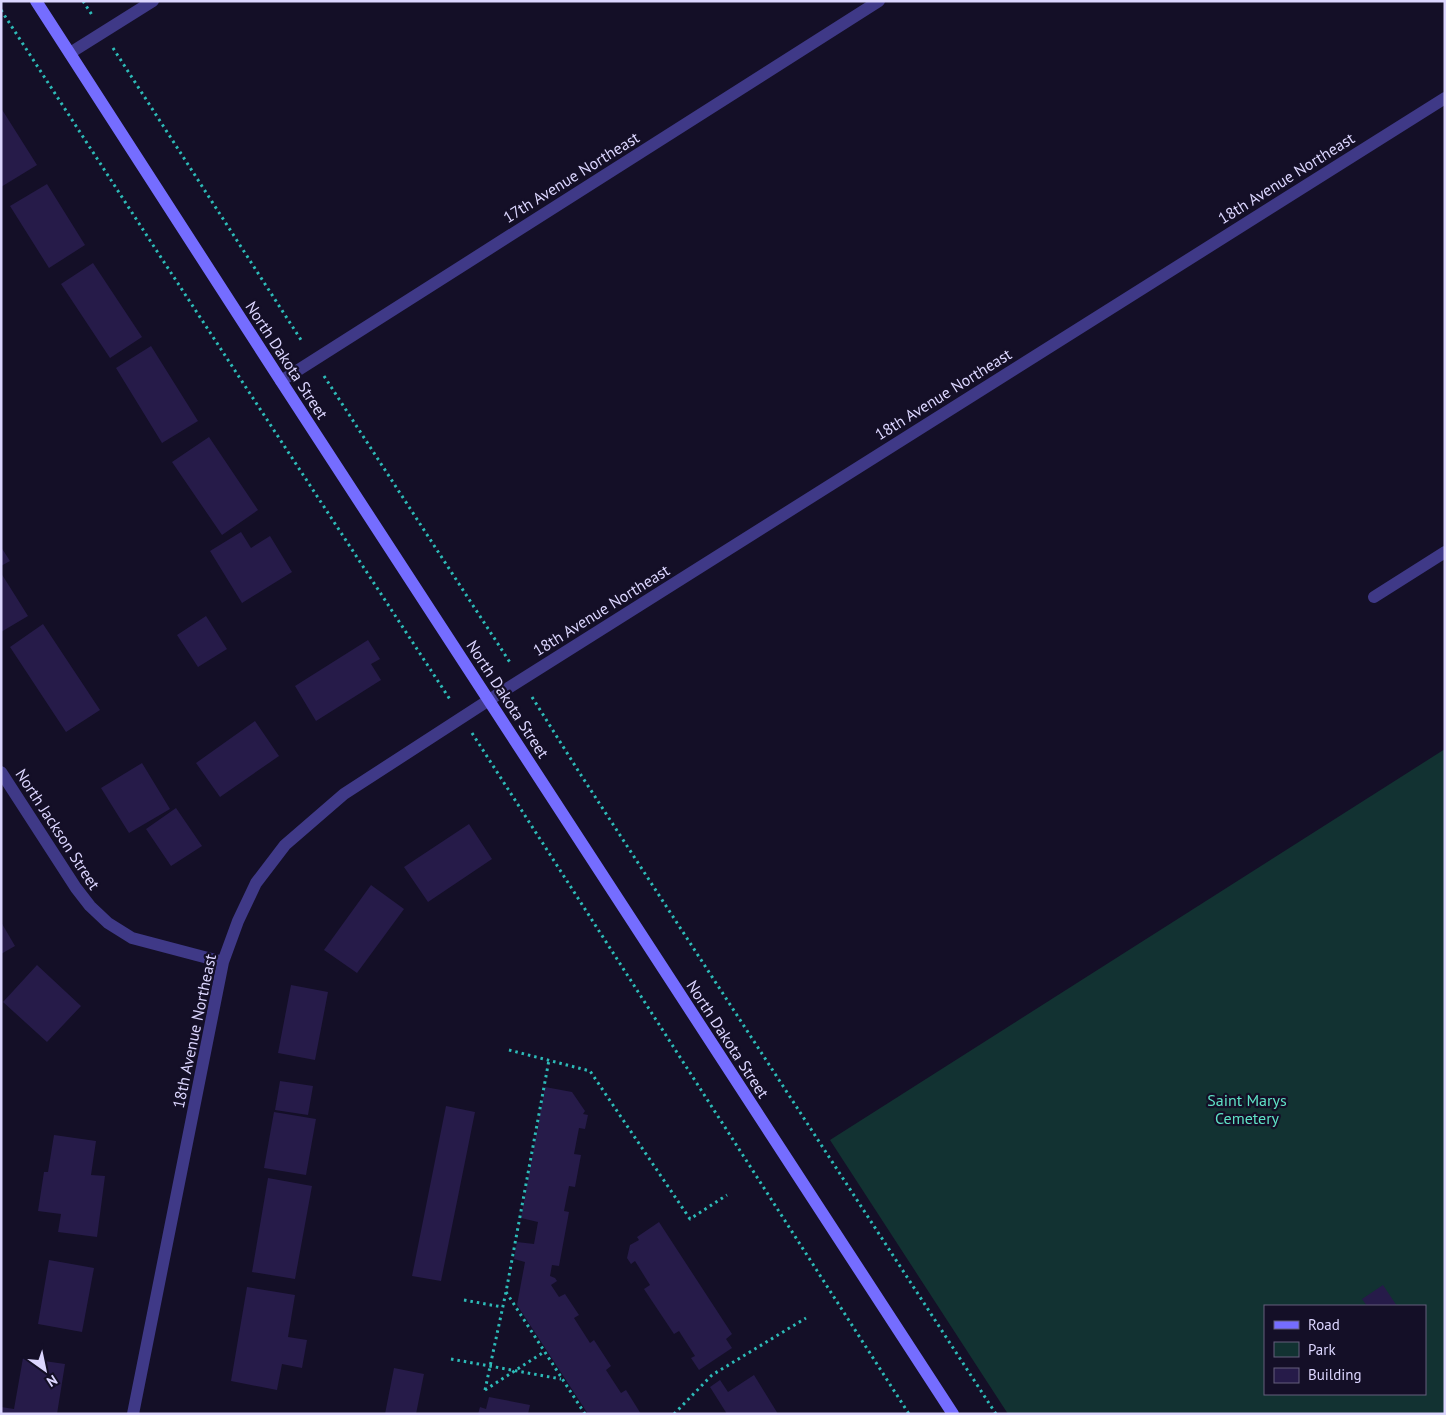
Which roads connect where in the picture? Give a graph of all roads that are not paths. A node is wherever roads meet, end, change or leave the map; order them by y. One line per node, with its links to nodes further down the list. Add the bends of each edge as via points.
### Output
1 (36, 1): 4 (street, North Dakota Street)
2 (153, 1): 4 (street)
3 (879, 1): 6 (street, 17th Avenue Northeast)
4 (70, 53): 6 (street, North Dakota Street)
5 (1445, 98): 9 (street, 18th Avenue Northeast)
6 (281, 381): 9 (street, North Dakota Street)
7 (1445, 552): 8 (street)
8 (1374, 597)
9 (489, 700): 11 (street, 18th Avenue Northeast, via 344,794 285,845 256,883); 13 (street, North Dakota Street)
10 (1, 772): 11 (street, North Jackson Street, via 76,888 108,923 132,938)
11 (223, 962): 12 (street, 18th Avenue Northeast)
12 (133, 1414)
13 (952, 1414)

